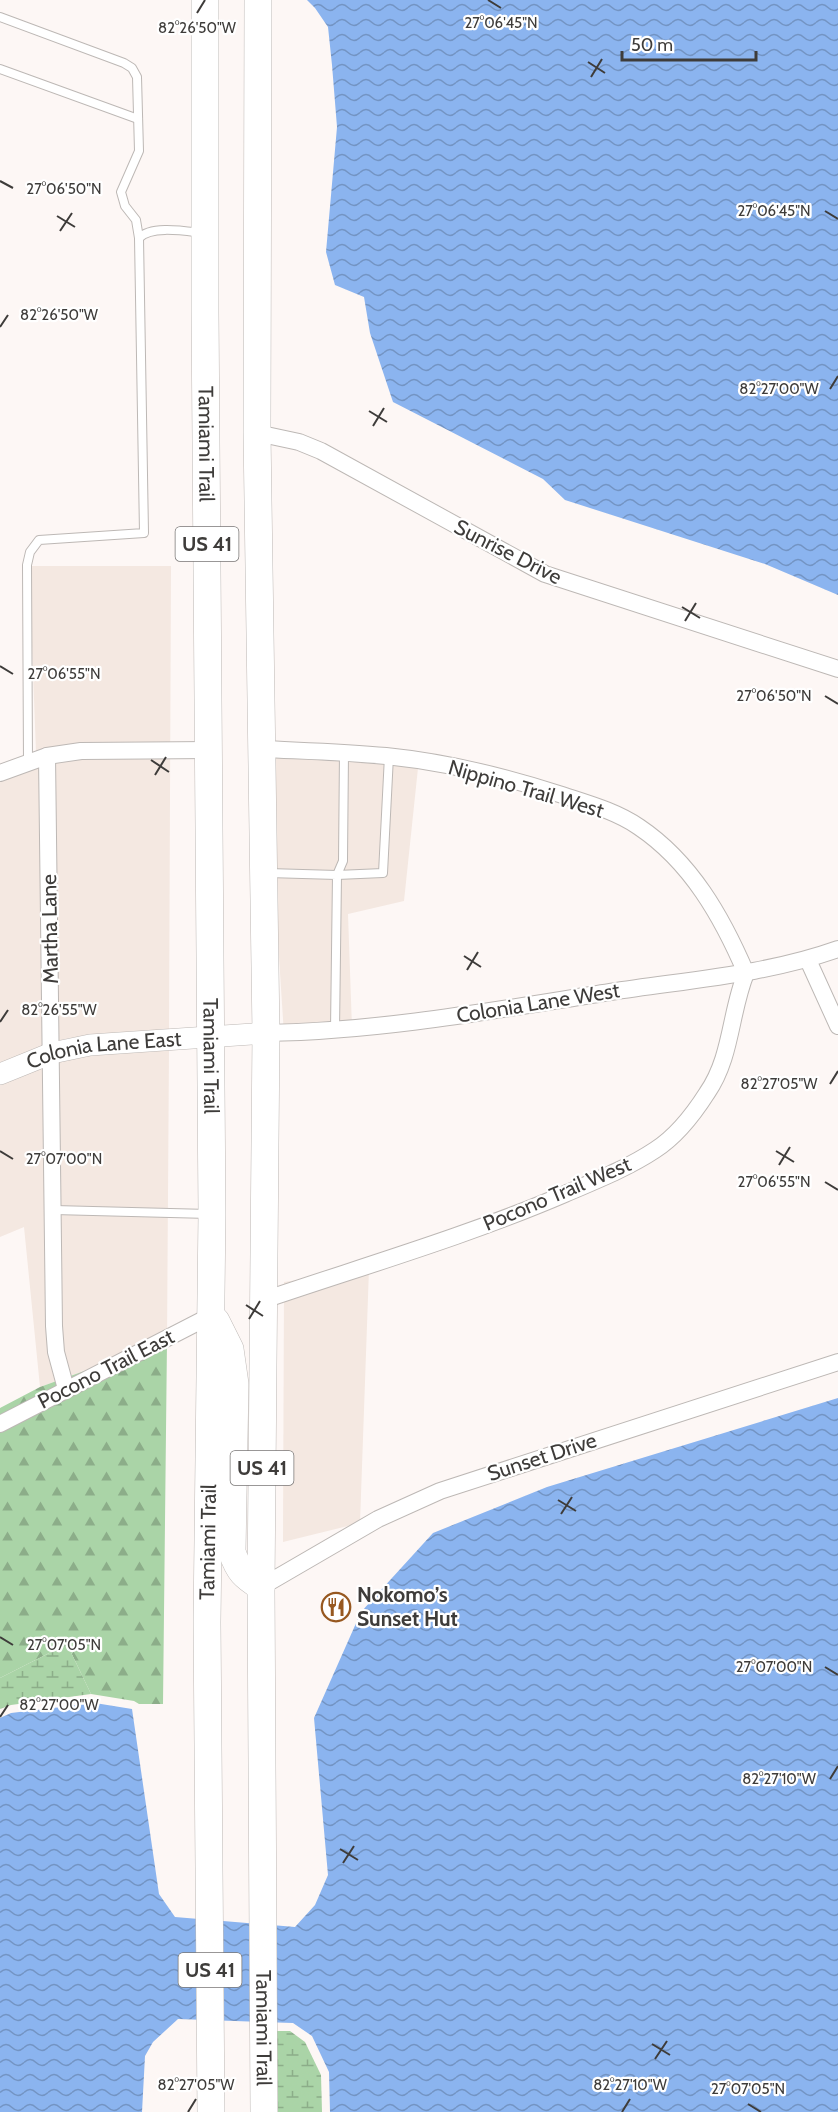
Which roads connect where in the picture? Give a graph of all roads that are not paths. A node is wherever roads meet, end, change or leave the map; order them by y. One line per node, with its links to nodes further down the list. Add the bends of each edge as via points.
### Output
1 (205, 0): 6 (main road, Tamiami Trail / US 41)
2 (258, 0): 8 (main road, Tamiami Trail / US 41)
3 (0, 17): 5 (lane, via 132,68 137,77)
4 (0, 69): 5 (lane)
5 (138, 119): 7 (lane, via 138,151 121,192 125,206 136,219)
6 (205, 233): 7 (lane, via 169,230 144,233); 11 (main road, Tamiami Trail / US 41)
7 (139, 238): 15 (lane, via 144,533 39,540 30,552)
8 (257, 433): 9 (street, Sunrise Drive, via 321,451 545,574); 10 (main road, Tamiami Trail / US 41)
9 (838, 669)
10 (263, 749): 12 (street, Nippino Trail West); 17 (main road, Tamiami Trail / US 41)
11 (210, 750): 13 (street, via 81,750); 25 (main road, Tamiami Trail / US 41)
12 (345, 752): 14 (street, Nippino Trail West); 18 (lane, via 343,861)
13 (47, 756): 15 (street); 26 (street, Martha Lane)
14 (389, 756): 18 (lane, via 383,873); 21 (street, Nippino Trail West, via 525,784 613,813 639,827 681,864 701,889 733,942)
15 (28, 762): 16 (street)
16 (0, 772)
17 (264, 873): 18 (lane); 24 (main road, Tamiami Trail / US 41)
18 (337, 875): 23 (lane)
19 (838, 949): 20 (street, Colonia Lane West)
20 (808, 960): 21 (street, Colonia Lane West); 22 (street)
21 (746, 973): 23 (street, Colonia Lane West); 30 (street, Pocono Trail West, via 720,1072 689,1119 656,1150 516,1215)
22 (838, 1026)
23 (335, 1031): 24 (street, Colonia Lane West)
24 (266, 1034): 25 (street, Colonia Lane East); 30 (main road, Tamiami Trail / US 41)
25 (210, 1038): 26 (street, Colonia Lane East, via 90,1045); 29 (main road, Tamiami Trail / US 41)
26 (52, 1053): 27 (street, Colonia Lane East); 28 (street, Martha Lane)
27 (0, 1074)
28 (54, 1210): 29 (lane); 33 (street, Martha Lane, via 54,1326)
29 (212, 1214): 31 (main road, Tamiami Trail / US 41)
30 (264, 1300): 35 (main road, Tamiami Trail / US 41)
31 (212, 1315): 33 (street, Pocono Trail East); 35 (main road, via 230,1349 235,1384 232,1552 237,1568); 36 (main road, Tamiami Trail / US 41, via 207,1622)
32 (838, 1362): 35 (street, Sunset Drive, via 440,1491 378,1519)
33 (66, 1389): 34 (street, Pocono Trail East)
34 (0, 1424)
35 (261, 1587): 37 (main road, Tamiami Trail / US 41)
36 (211, 2112)
37 (264, 2112)

